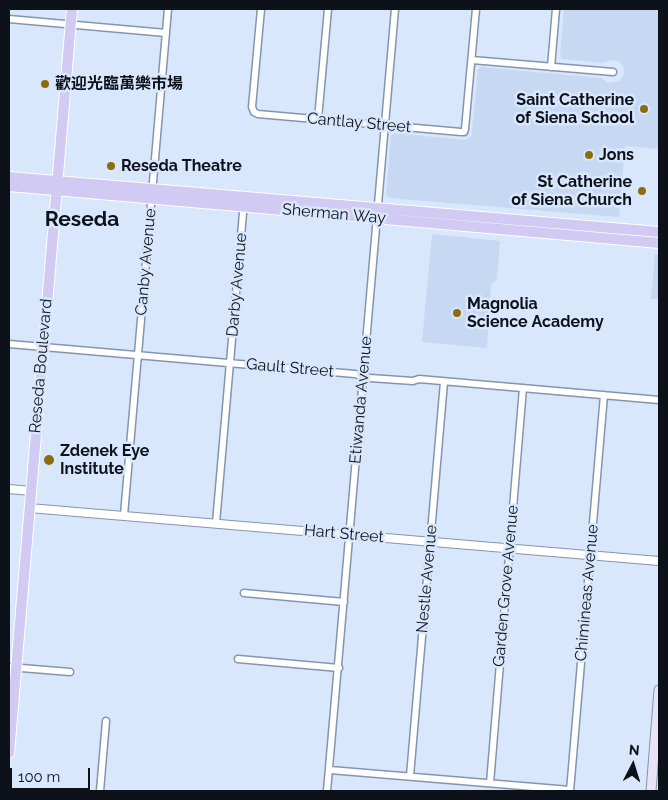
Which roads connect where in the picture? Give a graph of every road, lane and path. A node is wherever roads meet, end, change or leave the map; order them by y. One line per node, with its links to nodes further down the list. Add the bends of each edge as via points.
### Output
1 (72, 9): 9 (main road, Reseda Boulevard)
2 (168, 9): 10 (street, Canby Avenue)
3 (261, 9): 14 (street, Cantlay Street, via 254,112)
4 (328, 9): 14 (street)
5 (395, 9): 15 (street, Etiwanda Avenue)
6 (476, 9): 11 (street)
7 (556, 9): 12 (street)
8 (9, 19): 9 (street)
9 (71, 24): 10 (street); 17 (main road, Reseda Boulevard)
10 (166, 33): 19 (street, Canby Avenue)
11 (472, 60): 12 (street); 15 (street, Cantlay Street, via 464,132)
12 (551, 67): 13 (street)
13 (613, 72)
14 (318, 119): 15 (street, Cantlay Street)
15 (385, 125): 21 (street, Etiwanda Avenue)
16 (9, 177): 17 (main road, Sherman Way)
17 (57, 185): 18 (main road, Sherman Way); 19 (main road, Sherman Way); 25 (main road, Reseda Boulevard)
18 (9, 186)
19 (152, 193): 20 (main road, Sherman Way); 26 (street, Canby Avenue)
20 (246, 202): 21 (main road, Sherman Way); 27 (street, Darby Avenue)
21 (378, 213): 22 (main road, Sherman Way); 23 (main road, Sherman Way); 28 (street, Etiwanda Avenue)
22 (659, 232)
23 (659, 242)
24 (9, 344): 25 (street, Gault Street)
25 (43, 347): 26 (street, Gault Street); 34 (main road, Reseda Boulevard)
26 (138, 355): 27 (street, Gault Street); 36 (street, Canby Avenue)
27 (230, 363): 28 (street, Gault Street); 37 (street, Darby Avenue)
28 (363, 375): 29 (street, Gault Street); 38 (street, Etiwanda Avenue)
29 (444, 382): 30 (street, Gault Street); 39 (street, Nestle Avenue)
30 (523, 388): 31 (street, Gault Street); 40 (street, Garden Grove Avenue)
31 (604, 395): 32 (street, Gault Street); 41 (street, Chimineas Avenue)
32 (659, 400)
33 (9, 489): 34 (street)
34 (31, 491): 35 (main road, Reseda Boulevard)
35 (30, 508): 36 (street, Hart Street); 46 (main road, Reseda Boulevard)
36 (124, 515): 37 (street, Hart Street)
37 (216, 523): 38 (street, Hart Street)
38 (350, 535): 39 (street, Hart Street); 44 (street, Etiwanda Avenue)
39 (430, 542): 40 (street, Hart Street); 53 (street, Nestle Avenue)
40 (510, 549): 41 (street, Hart Street); 54 (street, Garden Grove Avenue)
41 (590, 556): 42 (street, Hart Street); 57 (street, Chimineas Avenue)
42 (659, 562)
43 (244, 593): 44 (street)
44 (344, 602): 47 (street, Etiwanda Avenue)
45 (238, 659): 47 (street)
46 (12, 667): 48 (street); 51 (main road, Reseda Boulevard)
47 (339, 668): 52 (street, Etiwanda Avenue)
48 (70, 672)
49 (659, 690): 58 (main road)
50 (106, 721): 55 (street)
51 (9, 753)
52 (330, 770): 53 (street); 56 (street, Etiwanda Avenue)
53 (410, 776): 54 (street)
54 (490, 783): 57 (street)
55 (100, 791)
56 (328, 791)
57 (570, 791)
58 (651, 791)

